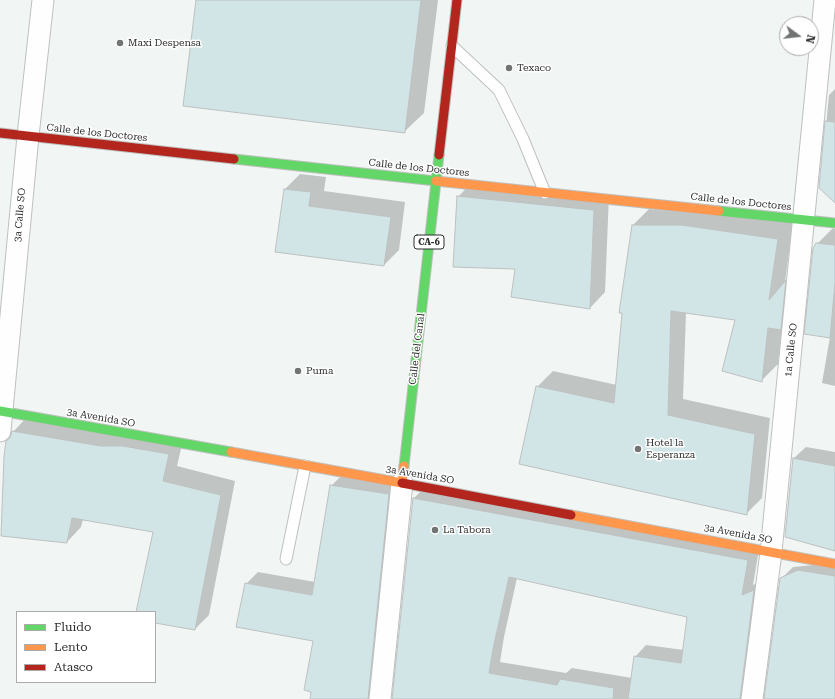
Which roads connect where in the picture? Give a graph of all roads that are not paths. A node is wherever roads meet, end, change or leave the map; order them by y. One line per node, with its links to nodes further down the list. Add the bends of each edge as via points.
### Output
1 (43, 0): 6 (street, 3a Calle SO)
2 (457, 0): 4 (main road, Calle del Canal / CA-6)
3 (825, 0): 9 (street, 1a Calle SO)
4 (452, 46): 7 (main road, Calle del Canal / CA-6); 8 (lane, via 500,90)
5 (0, 133): 6 (main road, Calle de los Doctores)
6 (28, 136): 7 (main road, Calle de los Doctores); 11 (street, 3a Calle SO)
7 (436, 181): 8 (main road, Calle de los Doctores); 13 (main road, Calle del Canal / CA-6)
8 (545, 193): 9 (main road, Calle de los Doctores)
9 (804, 219): 10 (main road, Calle de los Doctores); 14 (street, 1a Calle SO)
10 (835, 223)
11 (1, 418): 12 (main road, 3a Avenida SO)
12 (305, 466): 13 (main road, 3a Avenida SO); 15 (lane)
13 (402, 483): 14 (main road, 3a Avenida SO); 17 (street, Calle del Canal)
14 (771, 552): 16 (main road, 3a Avenida SO); 18 (street, 1a Calle SO)
15 (286, 559)
16 (835, 564)
17 (380, 699)
18 (752, 699)

